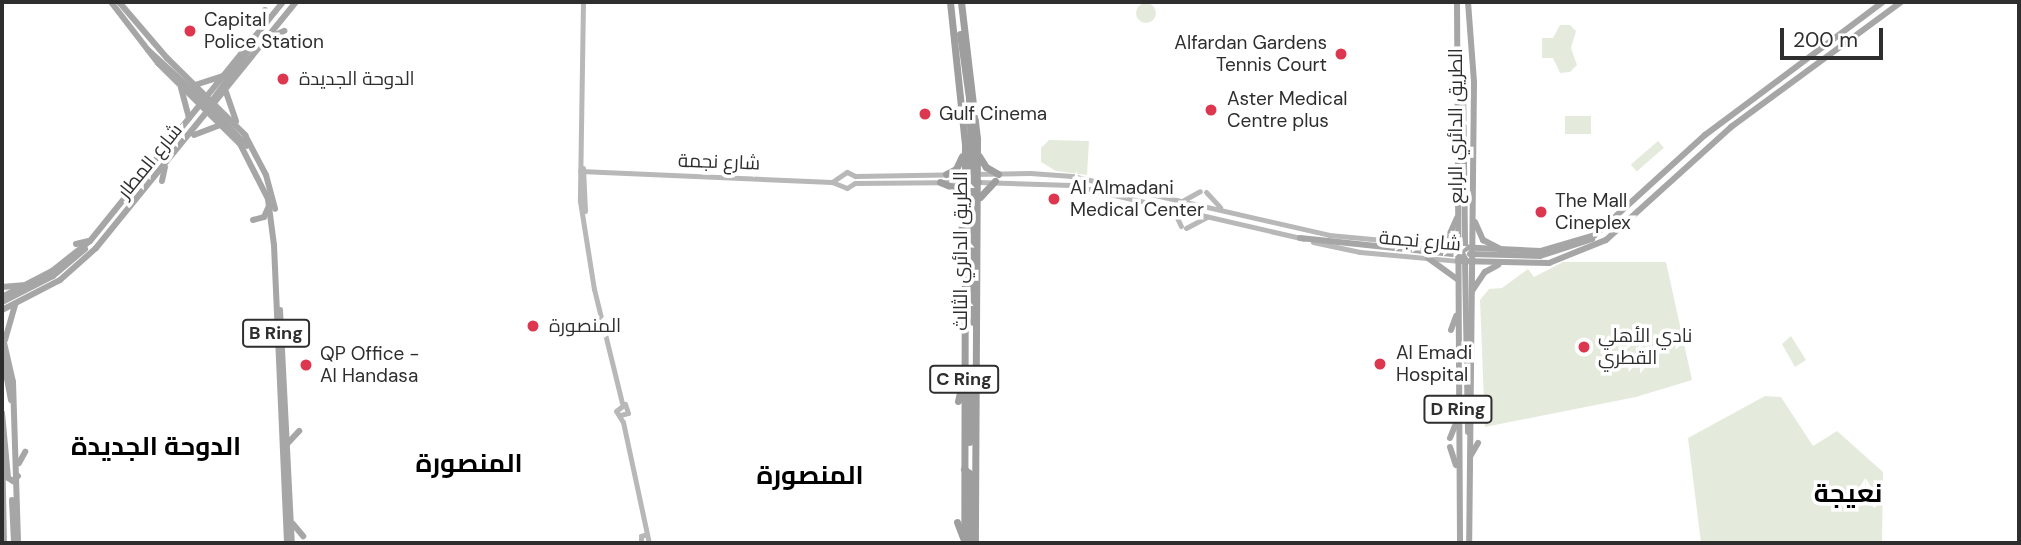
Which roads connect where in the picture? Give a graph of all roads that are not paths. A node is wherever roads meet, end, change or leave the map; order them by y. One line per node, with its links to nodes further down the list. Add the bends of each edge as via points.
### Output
1 (111, 2): 21 (main road, B Ring)
2 (119, 2): 22 (main road, B Ring)
3 (283, 2): 16 (main road, شارع المطار)
4 (296, 2): 19 (main road, شارع المطار)
5 (584, 2): 41 (main road)
6 (950, 2): 14 (highway, الطريق الدائري الثالث / C Ring)
7 (961, 2): 15 (highway, الطريق الدائري الثالث)
8 (967, 2): 15 (highway)
9 (1457, 2): 23 (main road, الطريق الدائري الرابع / D Ring)
10 (1468, 2): 60 (main road, الطريق الدائري الرابع / D Ring, via 1474,82)
11 (1883, 2): 64 (main road, شارع نجمة, via 1705,135)
12 (1901, 2): 75 (main road, شارع نجمة, via 1731,127 1606,240 1549,263)
13 (265, 9): 16 (main road)
14 (952, 14): 35 (highway, الطريق الدائري الثالث / C Ring); 40 (highway, via 967,76)
15 (964, 18): 37 (highway, الطريق الدائري الثالث)
16 (265, 24): 18 (main road, شارع المطار)
17 (284, 31): 19 (main road)
18 (257, 35): 24 (main road, شارع المطار); 28 (main road)
19 (268, 39): 27 (main road, شارع المطار)
20 (164, 46): 22 (main road)
21 (147, 50): 26 (main road, B Ring); 28 (main road)
22 (167, 58): 25 (main road, B Ring)
23 (1459, 59): 59 (main road, الطريق الدائري الرابع / D Ring); 72 (main road, via 1465,96)
24 (225, 76): 25 (main road); 28 (main road, شارع المطار)
25 (195, 85): 28 (main road, B Ring)
26 (180, 86): 28 (main road, B Ring); 29 (main road)
27 (227, 90): 28 (main road, شارع المطار); 31 (main road)
28 (208, 105): 29 (main road, شارع المطار); 30 (main road, B Ring); 31 (main road, B Ring); 34 (main road, شارع المطار); 36 (main road); 54 (main road)
29 (189, 120): 32 (main road, شارع المطار)
30 (221, 125): 34 (main road, via 204,128); 52 (main road, B Ring, via 248,154)
31 (237, 126): 36 (main road, B Ring)
32 (174, 138): 33 (main road); 43 (main road, شارع المطار)
33 (164, 139)
34 (185, 142): 39 (main road, شارع المطار)
35 (965, 145): 42 (highway, via 957,168); 45 (highway, الطريق الدائري الثالث / C Ring)
36 (255, 149): 103 (main road, B Ring, via 277,219)
37 (978, 152): 40 (highway, الطريق الدائري الثالث); 46 (highway)
38 (145, 165): 43 (main road)
39 (166, 165): 48 (main road); 54 (main road, شارع المطار)
40 (975, 165): 45 (highway)
41 (581, 173): 49 (main road, شارع نجمة); 94 (main road, via 584,223)
42 (946, 174): 45 (main road, شارع نجمة); 47 (main road, شارع نجمة)
43 (145, 176): 66 (main road, شارع المطار)
44 (842, 176): 47 (main road, via 849,172); 49 (main road); 51 (main road)
45 (971, 178): 46 (main road, شارع نجمة); 50 (main road, شارع نجمة); 55 (highway, الطريق الدائري الثالث / C Ring); 56 (highway, الطريق الدائري الثالث / C Ring); 87 (highway, via 971,303)
46 (997, 178): 53 (main road, شارع نجمة, via 1080,177); 55 (highway, via 985,188); 57 (main road, شارع نجمة, via 1060,183)
47 (855, 180): 50 (main road, شارع نجمة); 51 (main road, شارع نجمة, via 849,188)
48 (162, 181)
49 (832, 182): 51 (main road, شارع نجمة)
50 (940, 182): 56 (highway, via 958,190)
51 (842, 184)
52 (268, 199): 63 (main road, via 267,215); 92 (main road, B Ring)
53 (1181, 200): 58 (main road, شارع نجمة); 58 (main road, via 1203,192)
54 (139, 204): 70 (main road, شارع المطار)
55 (978, 204): 76 (highway, الطريق الدائري الثالث / C Ring)
56 (965, 205): 61 (highway, الطريق الدائري الثالث / C Ring)
57 (1169, 206): 62 (main road, شارع نجمة); 62 (main road, via 1183,227 1196,219)
58 (1226, 211): 69 (main road, شارع نجمة, via 1316,232)
59 (1459, 213): 69 (main road, via 1448,238); 72 (main road, الطريق الدائري الرابع / D Ring)
60 (1472, 215): 71 (main road, via 1483,240); 72 (main road, الطريق الدائري الرابع / D Ring)
61 (965, 216): 67 (highway); 90 (highway, الطريق الدائري الثالث / C Ring)
62 (1216, 217): 65 (main road, شارع نجمة)
63 (253, 220)
64 (1595, 235): 71 (main road, شارع نجمة, via 1557,248); 72 (main road, via 1574,248 1540,256)
65 (1300, 238): 72 (main road); 73 (main road, شارع نجمة, via 1348,250)
66 (92, 239): 68 (main road); 78 (main road, شارع المطار); 82 (main road, via 61,271)
67 (958, 240)
68 (76, 244)
69 (1436, 245): 72 (main road, شارع نجمة)
70 (96, 248): 74 (main road); 83 (main road, شارع المطار, via 60,280)
71 (1508, 251): 72 (main road, شارع نجمة)
72 (1465, 255): 73 (main road, شارع نجمة); 75 (main road, شارع نجمة); 77 (main road, الطريق الدائري الرابع / D Ring); 81 (main road, الطريق الدائري الرابع / D Ring); 114 (main road, via 1466,409)
73 (1428, 258): 77 (main road, via 1447,268)
74 (93, 261)
75 (1502, 264): 81 (main road, via 1483,274)
76 (977, 273): 80 (highway); 87 (highway, الطريق الدائري الثالث / C Ring)
77 (1458, 284): 85 (main road); 99 (main road, الطريق الدائري الرابع / D Ring)
78 (28, 285): 79 (main road); 82 (main road, شارع المطار)
79 (2, 287)
80 (984, 287)
81 (1472, 293): 114 (main road, الطريق الدائري الرابع / D Ring)
82 (2, 300)
83 (16, 303): 84 (main road, شارع المطار); 88 (main road, via 9,314)
84 (2, 310)
85 (1451, 330)
86 (2, 334): 88 (main road)
87 (976, 340): 106 (highway, الطريق الدائري الثالث / C Ring)
88 (5, 342): 96 (main road)
89 (2, 352): 96 (main road)
90 (964, 356): 91 (highway, الطريق الدائري الثالث / C Ring); 113 (highway, via 969,451)
91 (964, 373): 93 (highway); 104 (highway, الطريق الدائري الثالث / C Ring)
92 (279, 393): 103 (main road); 132 (main road, B Ring)
93 (958, 401)
94 (620, 404): 100 (main road); 100 (main road, via 628,408)
95 (2, 413): 118 (main road, via 8,478 13,481)
96 (15, 416): 101 (main road)
97 (958, 416): 104 (highway)
98 (981, 416): 106 (highway)
99 (1458, 416): 107 (main road); 117 (main road, الطريق الدائري الرابع / D Ring)
100 (622, 418): 128 (main road)
101 (16, 430): 105 (main road); 115 (main road)
102 (299, 431): 110 (main road)
103 (286, 432): 110 (main road, B Ring)
104 (964, 435): 116 (highway, الطريق الدائري الثالث / C Ring)
105 (24, 438)
106 (975, 438): 113 (highway, الطريق الدائري الثالث / C Ring)
107 (1450, 438)
108 (2, 442): 119 (main road)
109 (1478, 443): 114 (main road)
110 (287, 446): 127 (main road, B Ring)
111 (1450, 447): 117 (main road)
112 (24, 452): 115 (main road)
113 (975, 454): 136 (highway, الطريق الدائري الثالث / C Ring)
114 (1471, 454): 138 (main road, الطريق الدائري الرابع / D Ring)
115 (18, 465): 118 (main road)
116 (964, 469): 120 (highway, الطريق الدائري الثالث / C Ring); 136 (highway, via 969,476)
117 (1458, 471): 137 (main road, الطريق الدائري الرابع / D Ring)
118 (18, 475): 121 (main road)
119 (2, 477): 122 (main road)
120 (964, 486): 124 (highway); 136 (highway, الطريق الدائري الثالث / C Ring)
121 (19, 491): 123 (main road); 131 (main road)
122 (4, 498): 123 (main road); 125 (main road)
123 (12, 500): 131 (main road)
124 (957, 505)
125 (3, 512): 130 (main road)
126 (957, 522): 136 (highway)
127 (293, 523): 129 (main road); 133 (main road, B Ring)
128 (645, 535): 134 (main road); 135 (main road)
129 (303, 536)
130 (4, 543)
131 (16, 543)
132 (287, 543)
133 (292, 543)
134 (641, 543)
135 (649, 543)
136 (968, 543)
137 (1460, 543)
138 (1469, 543)

